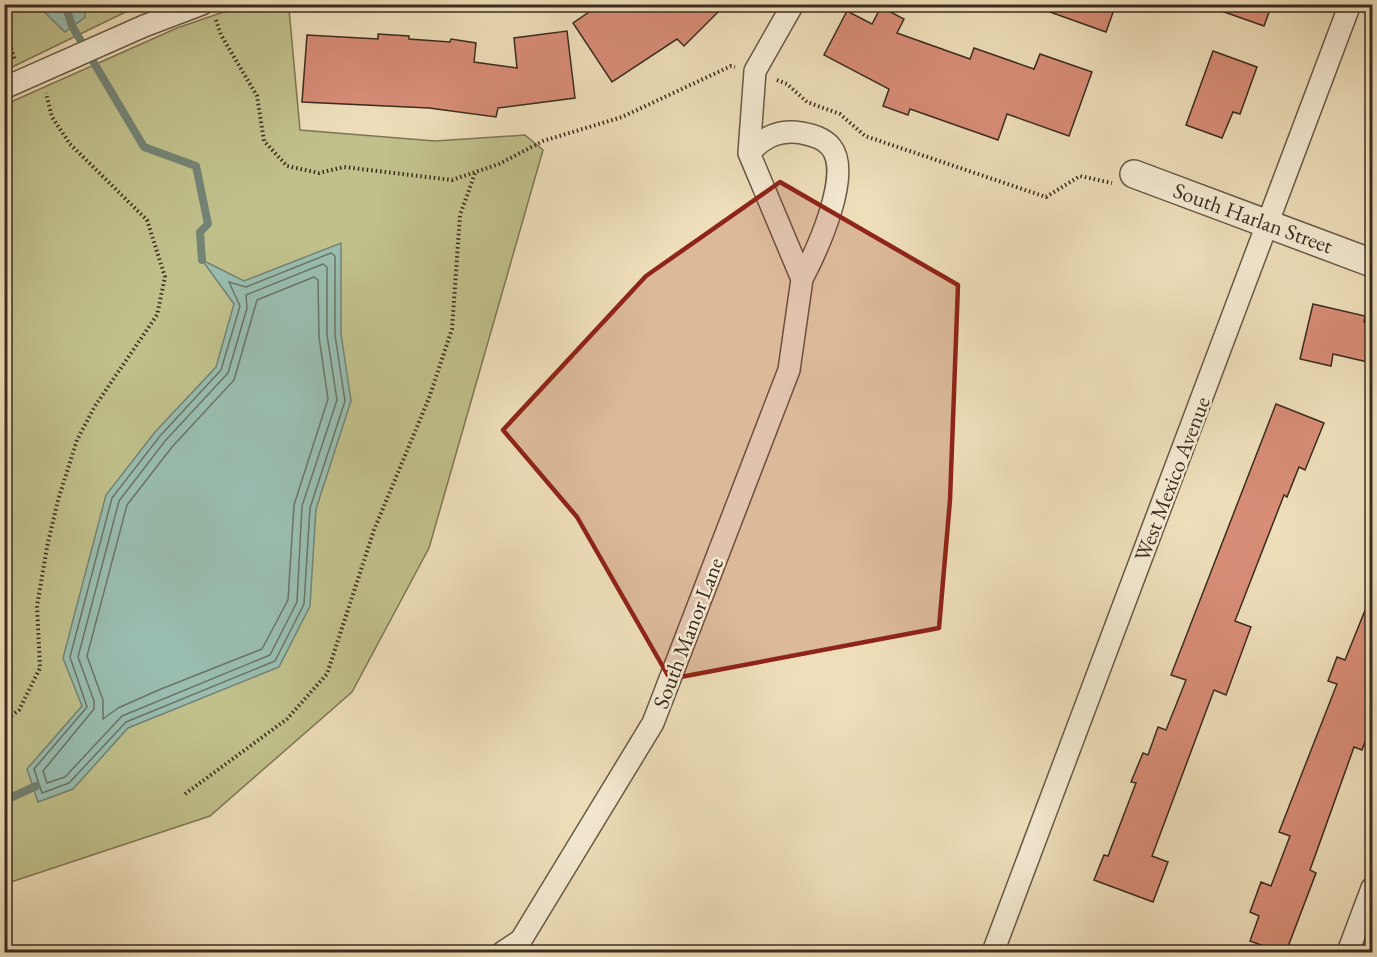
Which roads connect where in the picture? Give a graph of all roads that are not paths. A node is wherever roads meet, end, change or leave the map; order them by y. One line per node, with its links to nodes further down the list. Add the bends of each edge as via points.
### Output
1 (793, 4): 5 (street, via 755,71)
2 (1350, 4): 7 (street, West Mexico Avenue)
3 (208, 10): 4 (street, via 144,26)
4 (4, 88)
5 (749, 153): 9 (street); 9 (street, South Manor Lane, via 779,131 820,138 831,147 837,179 830,212)
6 (1134, 174): 7 (street, South Harlan Street)
7 (1268, 224): 8 (street, South Harlan Street); 12 (street, West Mexico Avenue)
8 (1372, 263)
9 (802, 279): 11 (street, South Manor Lane, via 789,370 653,723 521,940)
10 (1372, 888): 13 (street)
11 (503, 952)
12 (993, 952)
13 (1348, 952)

